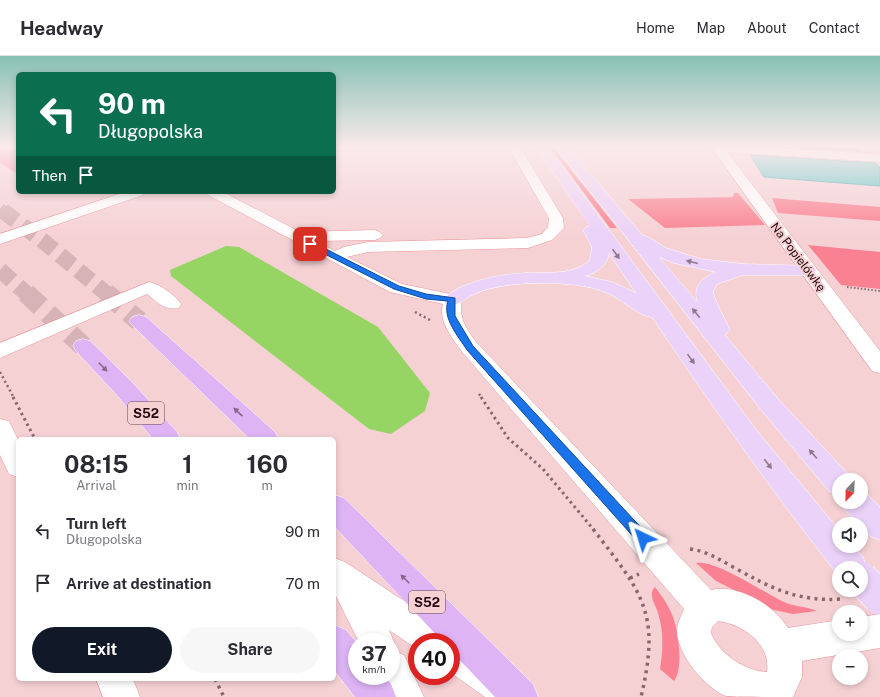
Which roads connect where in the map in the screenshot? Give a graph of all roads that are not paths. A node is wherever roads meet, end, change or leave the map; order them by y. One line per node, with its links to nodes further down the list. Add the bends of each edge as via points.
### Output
1 (532, 177): 12 (street, via 556,218 556,228 547,237 528,243 359,248)
2 (563, 177): 7 (main road)
3 (586, 177): 8 (main road)
4 (739, 177): 14 (street, Na Popielówkę)
5 (126, 194): 11 (street)
6 (216, 194): 10 (street)
7 (586, 211): 15 (main road, via 591,230 601,249 600,258 587,270); 19 (main road, one-way to 19)
8 (627, 228): 13 (main road, one-way to 8, via 684,260 662,252); 22 (main road, one-way to 8)
9 (490, 231): 10 (street)
10 (298, 237): 12 (street)
11 (0, 239)
12 (334, 257): 16 (street, via 396,288)
13 (745, 270): 14 (main road); 22 (main road, via 716,276 704,286 706,299)
14 (807, 270): 23 (street, Na Popielówkę)
15 (559, 278): 16 (main road, via 508,280 485,284 458,294); 19 (main road, via 599,284 621,292)
16 (453, 300): 36 (street, via 451,316 470,348)
17 (172, 304): 21 (street, via 149,287)
18 (139, 321): 26 (highway, one-way to 18)
19 (668, 327): 32 (main road, one-way to 32, via 748,438)
20 (83, 346): 25 (highway, S52, one-way to 25)
21 (0, 351)
22 (729, 354): 28 (main road, one-way to 22)
23 (880, 366)
24 (0, 428): 27 (street)
25 (166, 437)
26 (264, 437)
27 (16, 462)
28 (832, 475)
29 (336, 509): 52 (highway, S52, one-way to 29)
30 (863, 509): 31 (main road)
31 (880, 527)
32 (846, 561)
33 (337, 571): 38 (street); 39 (street)
34 (868, 594): 35 (main road, bridge)
35 (880, 598)
36 (706, 609): 41 (street, via 718,605 745,611 771,632); 47 (street, via 698,616 694,627 695,640)
37 (880, 631): 41 (street)
38 (372, 633)
39 (423, 633)
40 (336, 644): 43 (highway)
41 (780, 647): 47 (street, via 785,672 782,684 774,691 763,695 750,695 736,690)
42 (460, 658): 51 (street)
43 (348, 659)
44 (115, 681): 48 (street)
45 (369, 685): 49 (highway)
46 (400, 685): 50 (street)
47 (718, 689)
48 (122, 697)
49 (378, 697)
50 (406, 697)
51 (517, 697)
52 (520, 697)

